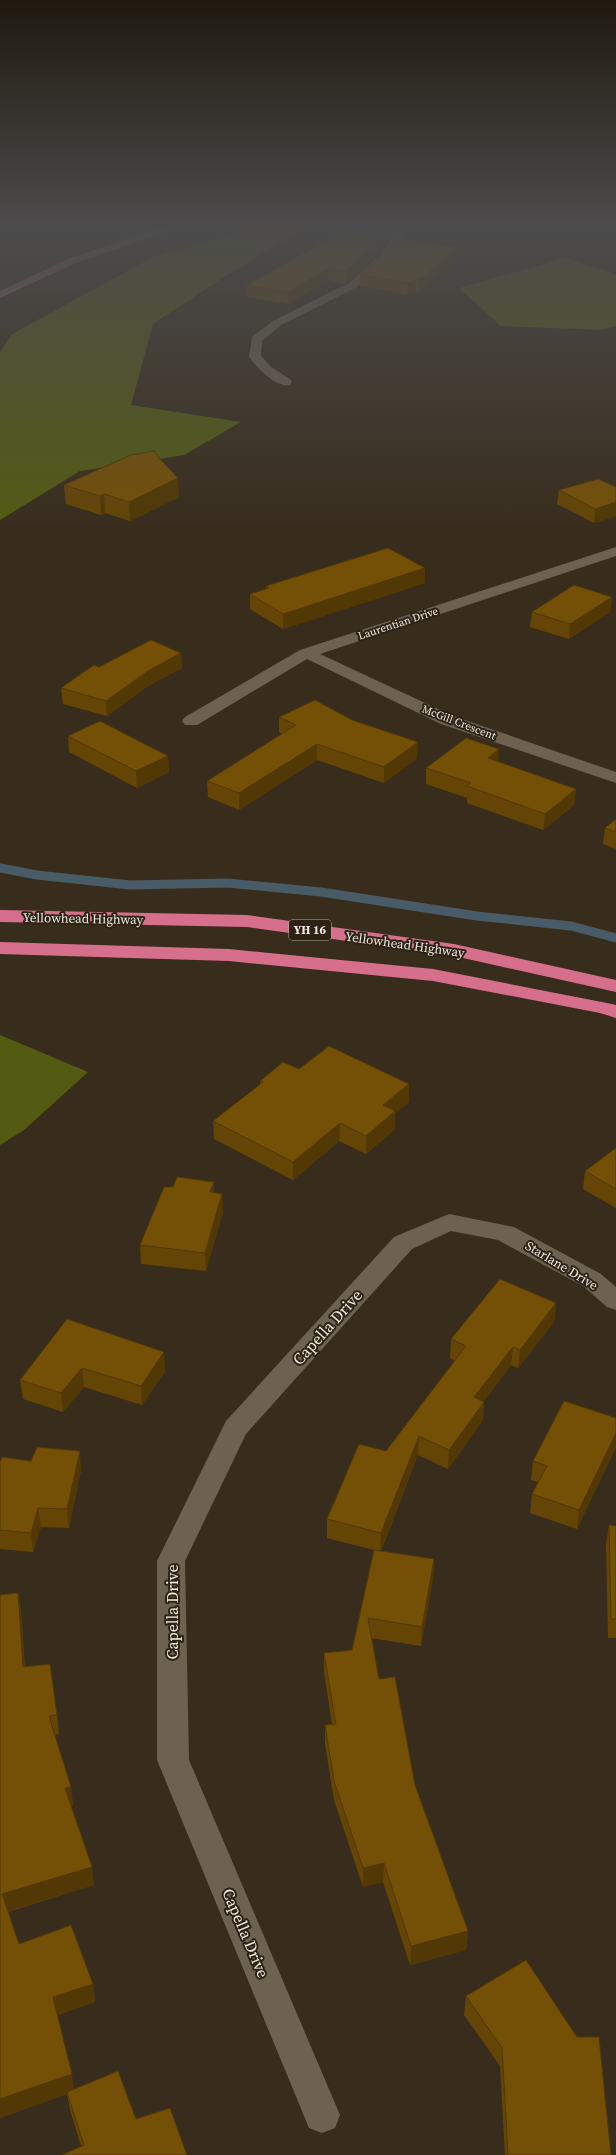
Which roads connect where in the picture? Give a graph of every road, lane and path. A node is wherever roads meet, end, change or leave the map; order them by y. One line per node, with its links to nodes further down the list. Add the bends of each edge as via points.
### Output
1 (271, 329): 2 (street, via 256,340 255,357 267,370)
2 (286, 382)
3 (616, 550): 4 (street, Laurentian Drive)
4 (306, 653): 5 (street, Laurentian Drive); 6 (street, McGill Crescent, via 447,720)
5 (191, 722)
6 (616, 778)
7 (0, 916): 9 (highway, Yellowhead Highway / YH 16, via 247,921 454,950)
8 (0, 948): 10 (highway, Yellowhead Highway, via 228,955 433,975)
9 (616, 986)
10 (616, 1012)
11 (505, 1233): 12 (street, Starlane Drive, via 592,1280); 13 (street, Capella Drive, via 449,1222 403,1243 235,1428 171,1561 173,1760)
12 (616, 1301)
13 (322, 2114)

